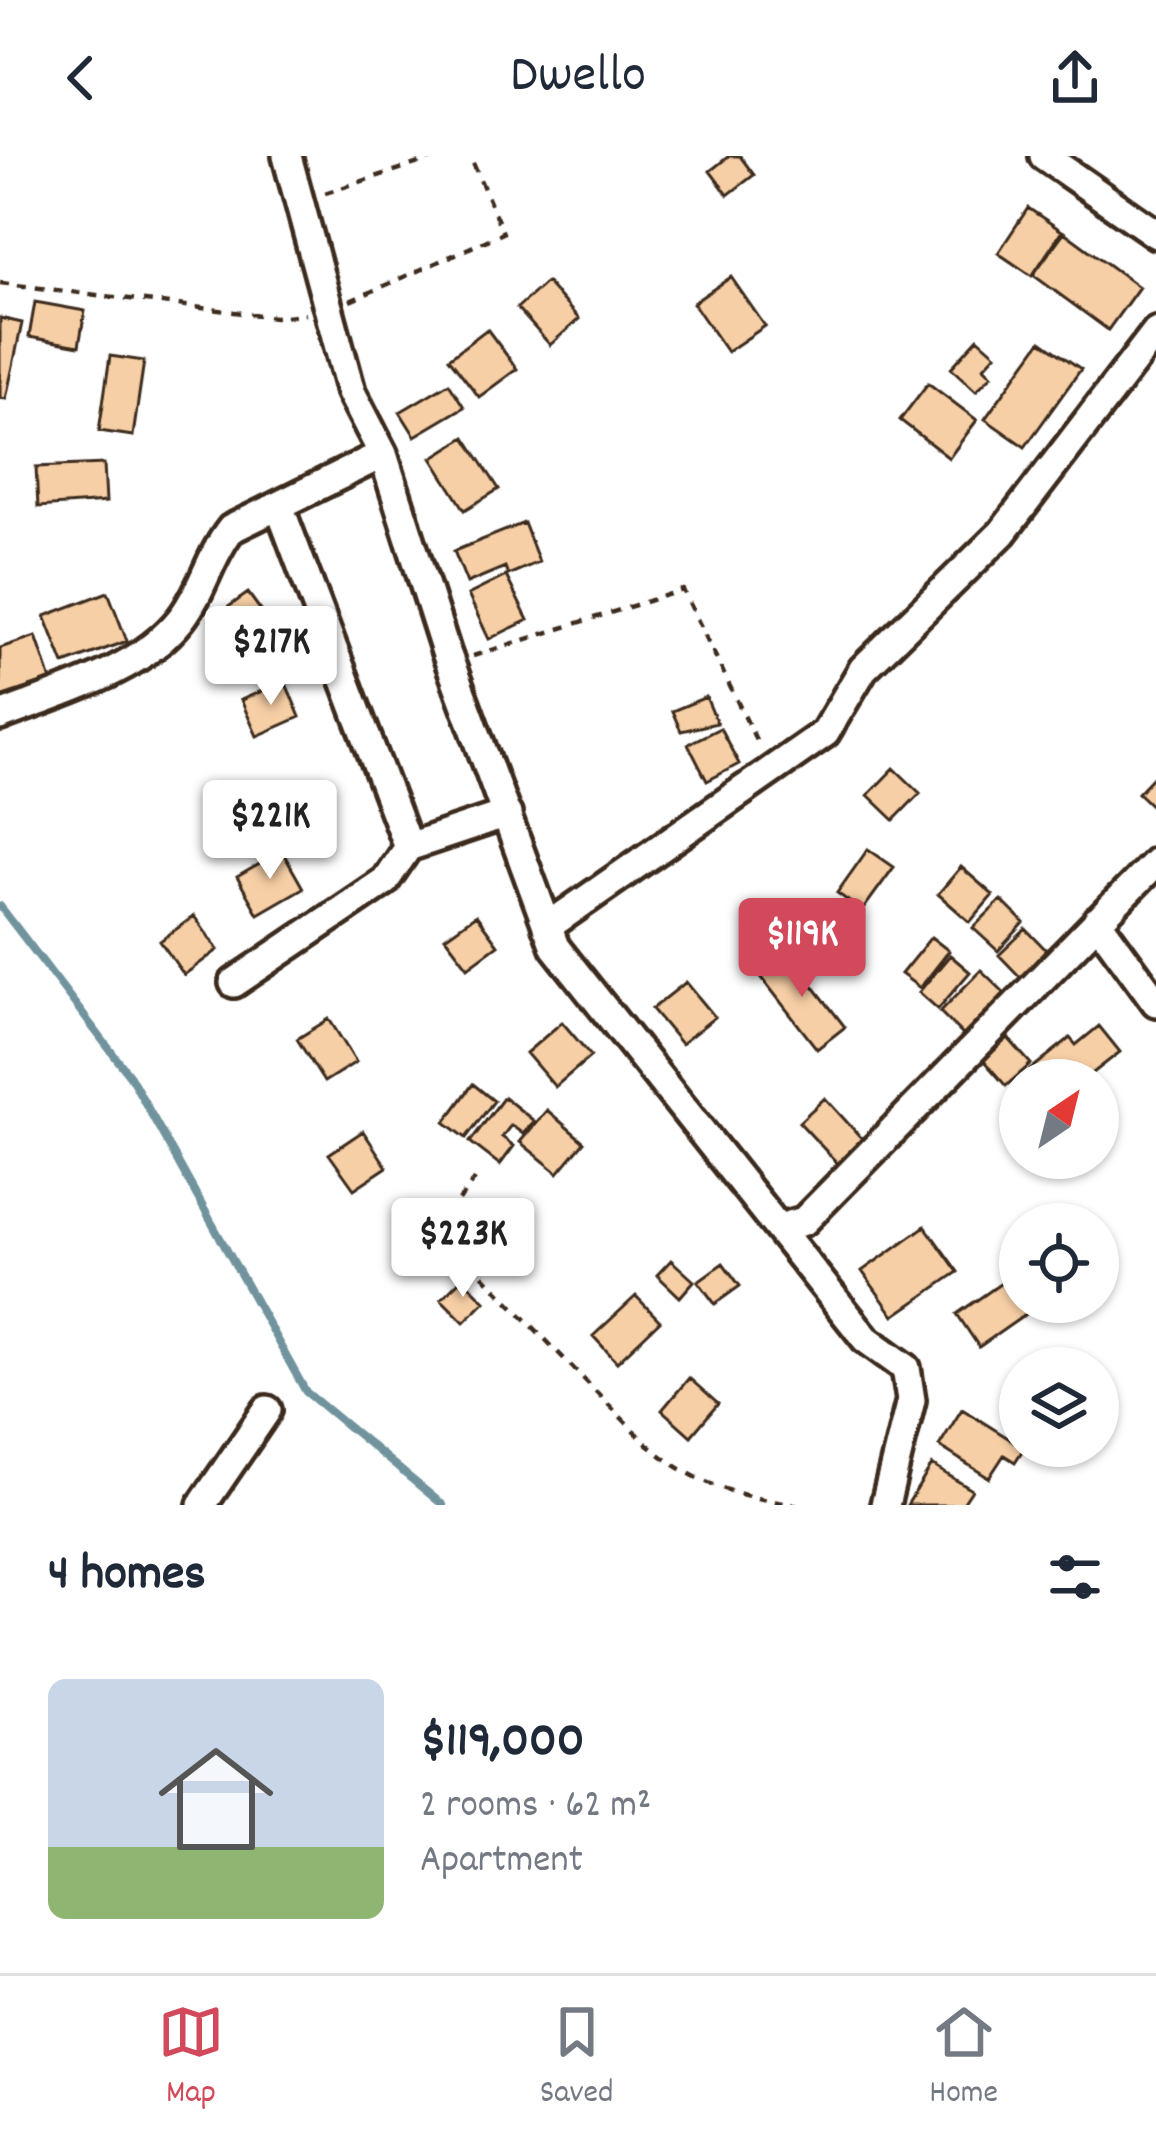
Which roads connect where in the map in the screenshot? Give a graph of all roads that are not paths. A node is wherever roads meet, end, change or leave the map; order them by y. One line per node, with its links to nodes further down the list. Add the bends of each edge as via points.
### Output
1 (287, 156): 5 (street, via 326,312)
2 (1044, 156): 3 (street)
3 (1156, 235)
4 (1156, 332): 12 (street, via 1002,533 863,669 825,733)
5 (383, 454): 6 (street); 8 (street)
6 (279, 506): 7 (street, via 231,529 200,591 154,648); 9 (street)
7 (0, 716)
8 (507, 814): 9 (street); 12 (street)
9 (408, 847): 13 (street, via 385,881)
10 (1156, 862): 11 (street)
11 (1096, 920): 14 (street); 15 (street, via 804,1221)
12 (547, 927): 15 (street, via 585,992)
13 (234, 983)
14 (1156, 1002)
15 (779, 1228): 18 (street, via 866,1339 906,1368 911,1400)
16 (267, 1410): 17 (street)
17 (202, 1505)
18 (885, 1505)

